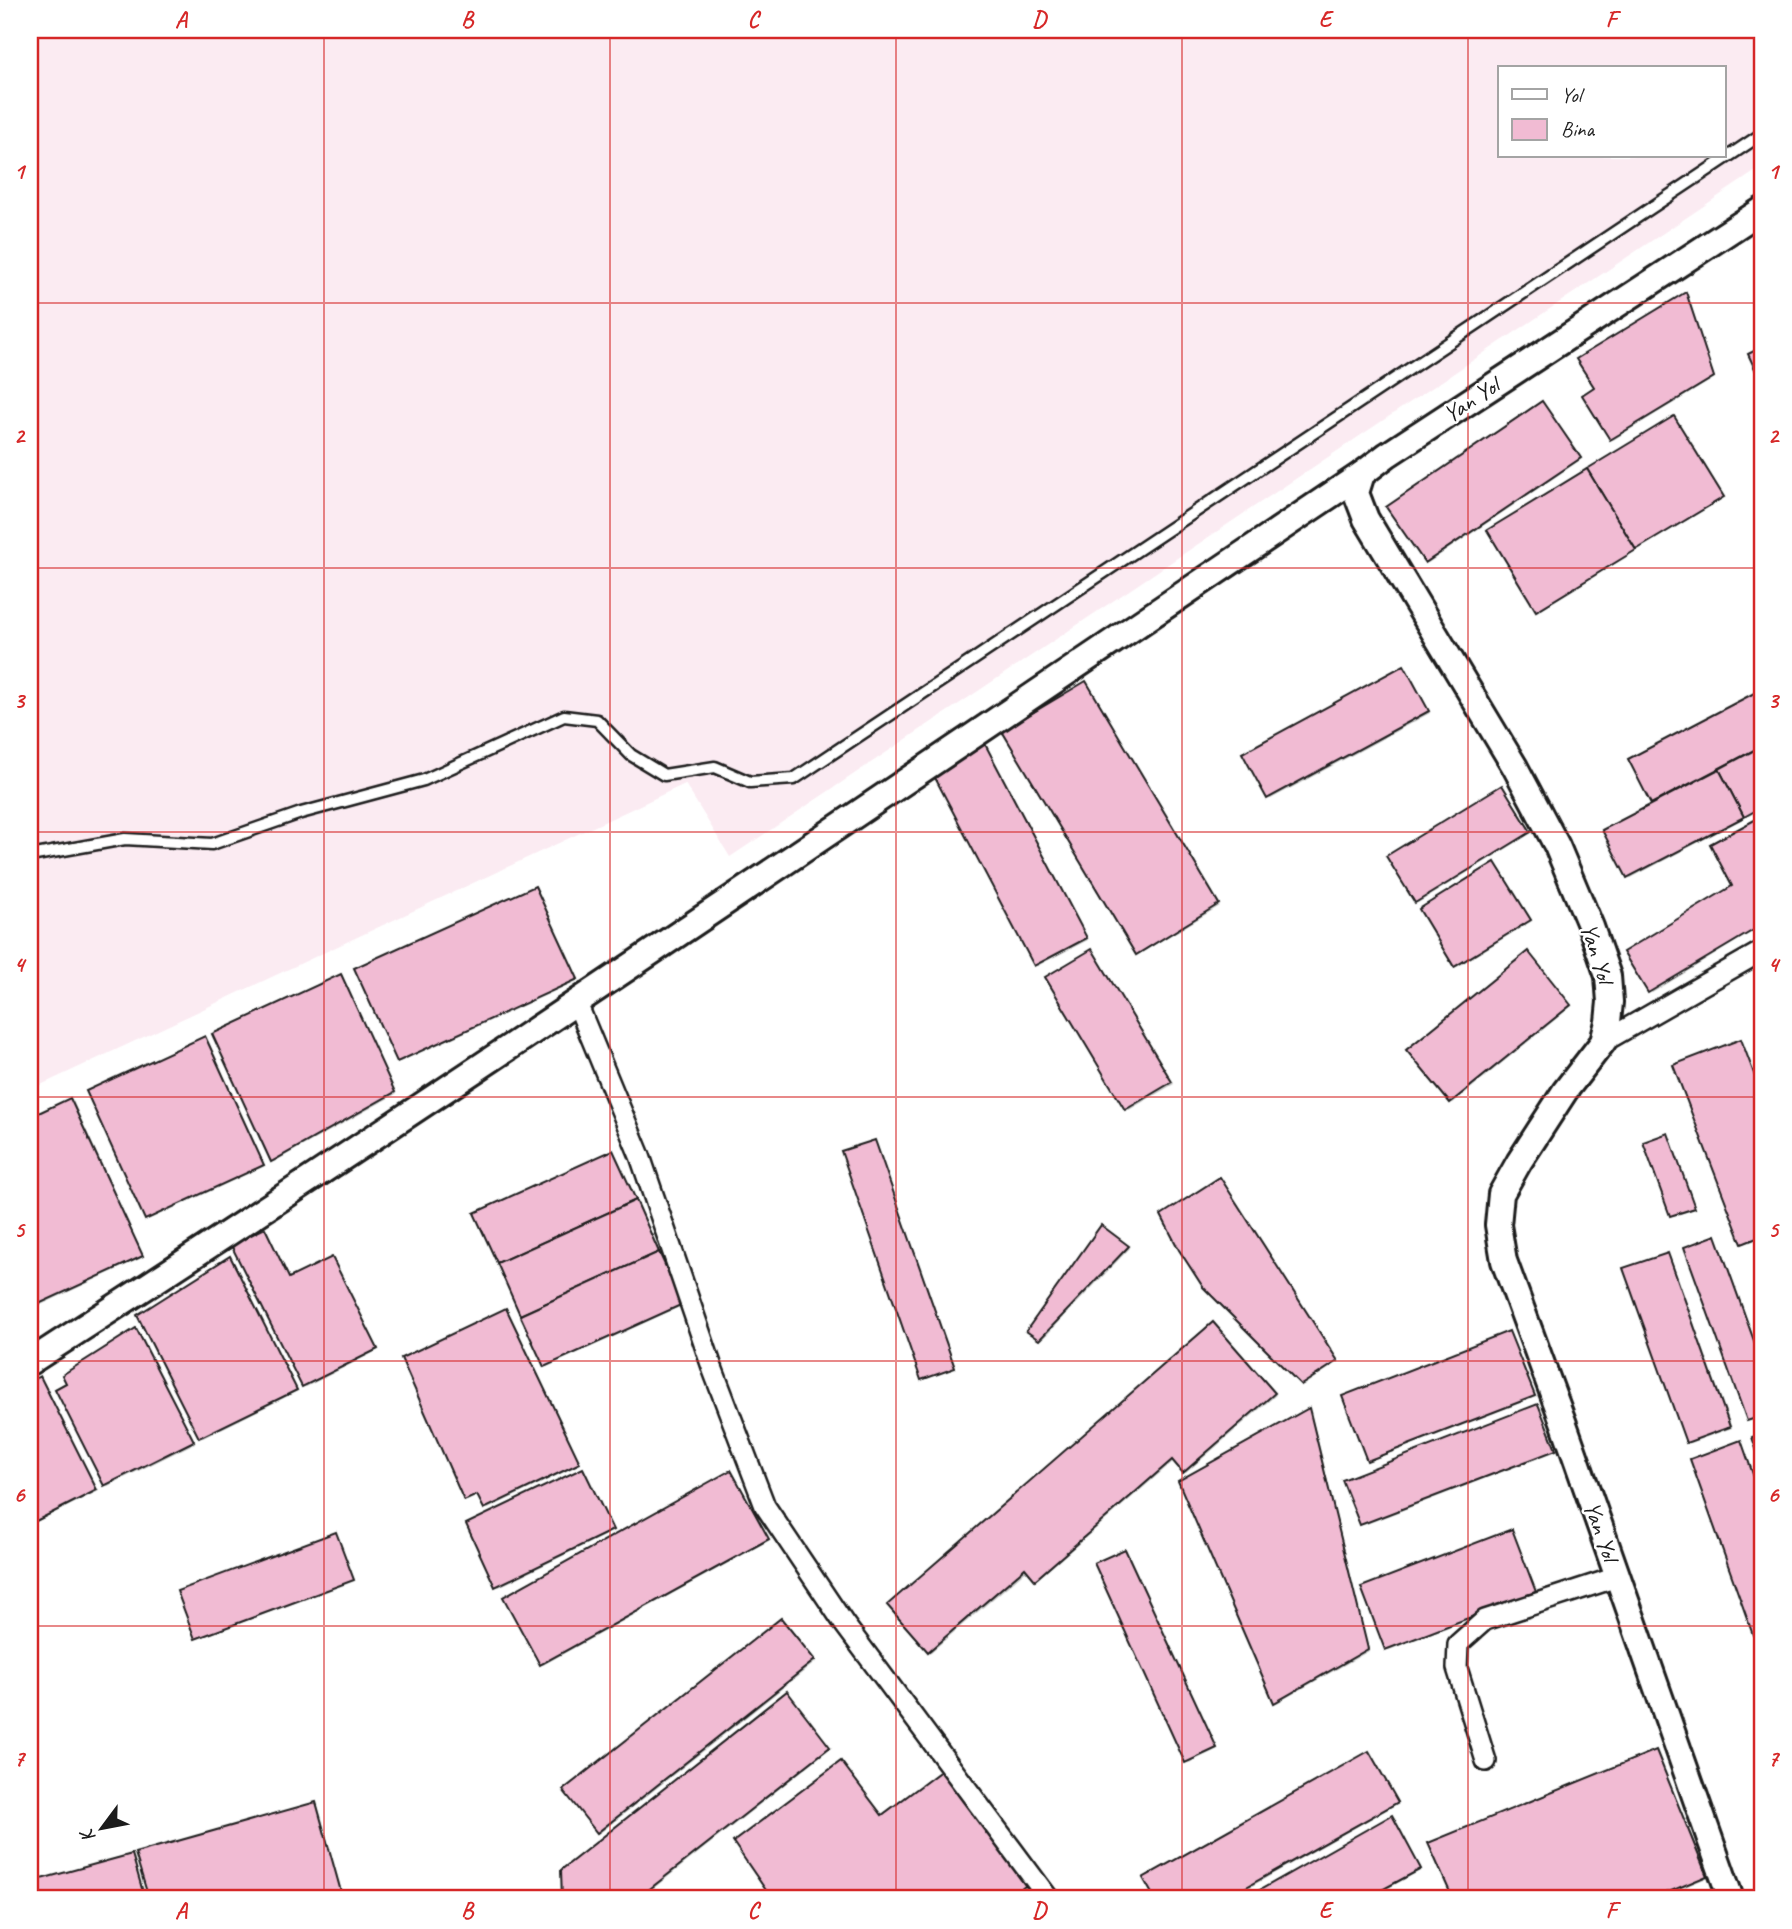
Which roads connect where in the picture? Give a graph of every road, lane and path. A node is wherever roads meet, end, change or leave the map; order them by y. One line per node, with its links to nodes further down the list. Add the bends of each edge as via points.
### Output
1 (1762, 134): 2 (lane)
2 (1726, 158)
3 (1726, 158): 6 (lane, via 794,779 750,782 715,767 664,775 631,755 597,720 564,716 424,780 301,813 212,844 125,839)
4 (1762, 210): 5 (street, Yan Yol)
5 (1362, 474): 8 (street); 9 (street, Yan Yol, via 1356,493 1366,519 1515,767 1562,858 1608,976 1610,1002)
6 (30, 856)
7 (1762, 951): 9 (street)
8 (576, 1001): 10 (street); 13 (street, via 640,1156 765,1506 845,1625)
9 (1603, 1042): 11 (street, Yan Yol, via 1519,1162 1501,1194 1498,1225 1504,1261)
10 (30, 1362)
11 (1617, 1577): 12 (street, via 1485,1620 1458,1644 1457,1668); 14 (street, Yan Yol)
12 (1486, 1761)
13 (1049, 1899)
14 (1731, 1899)

